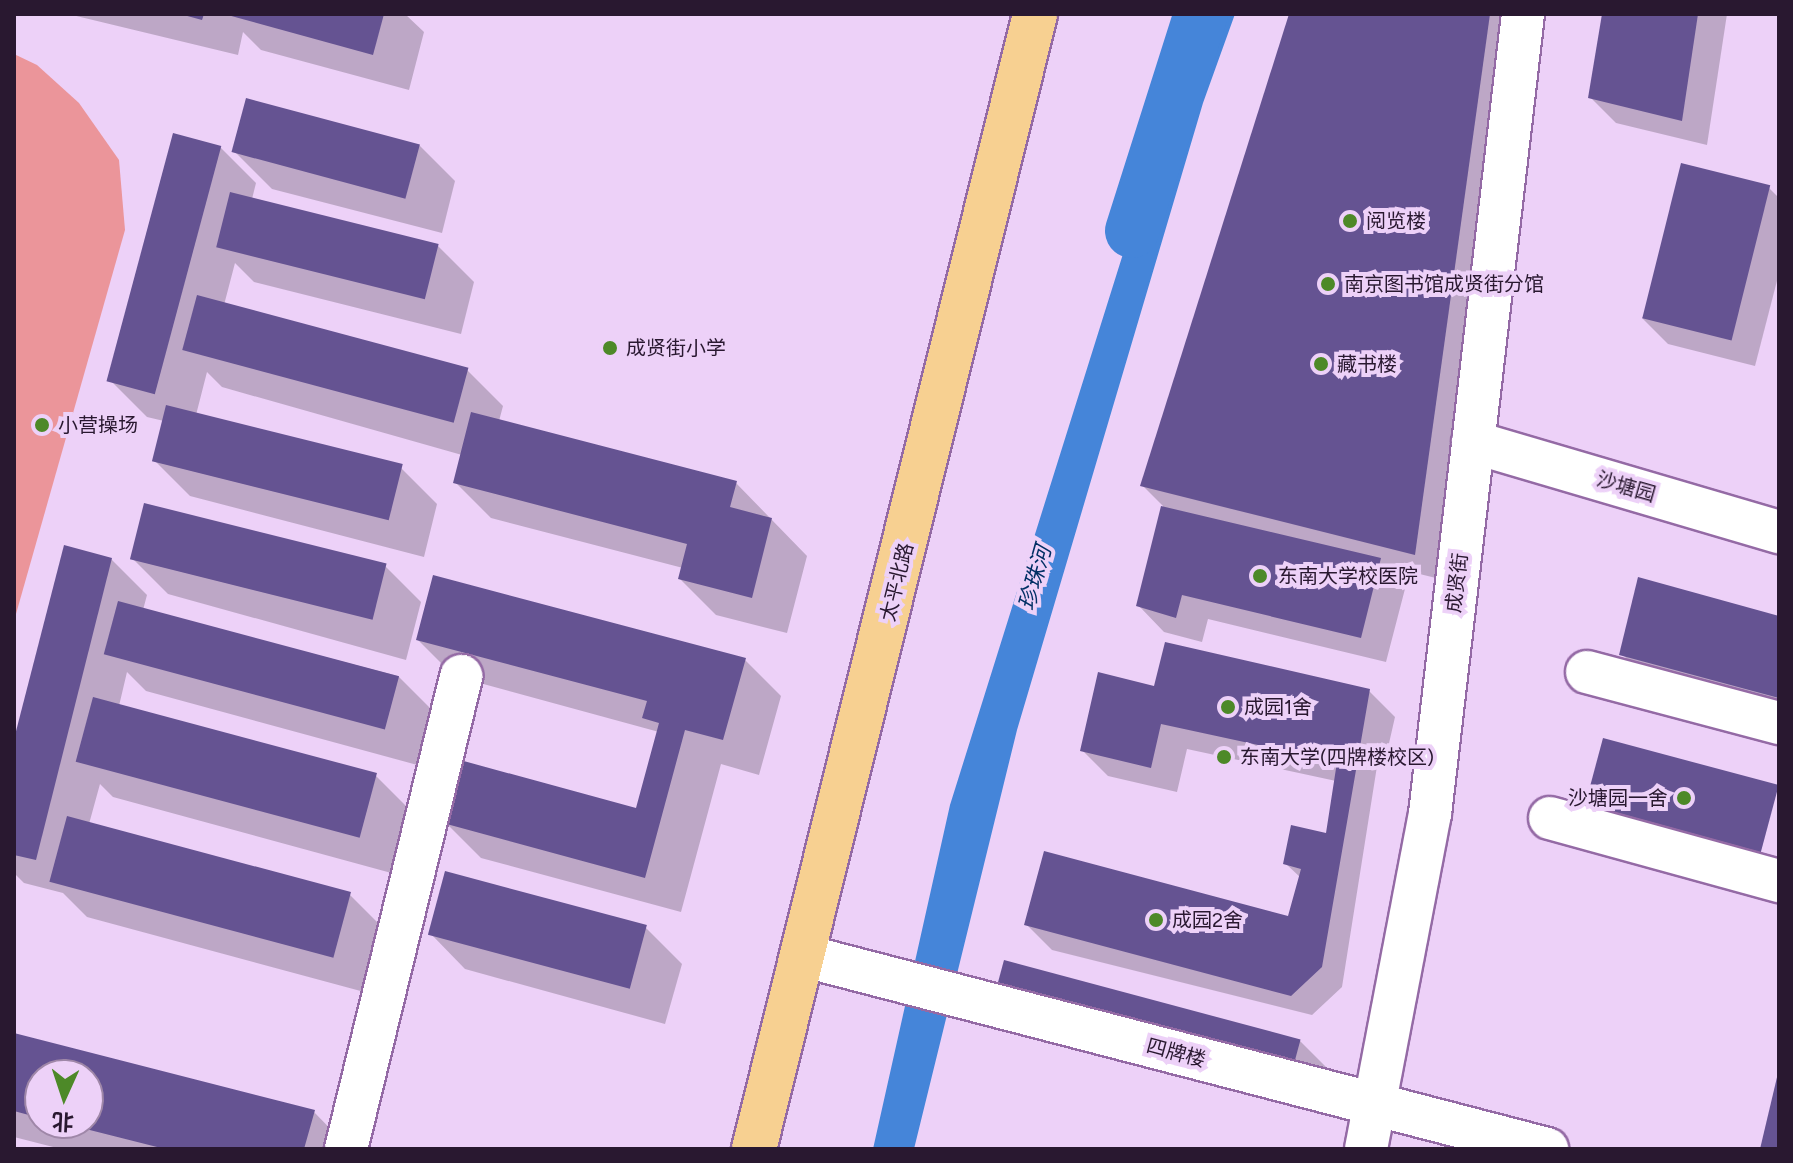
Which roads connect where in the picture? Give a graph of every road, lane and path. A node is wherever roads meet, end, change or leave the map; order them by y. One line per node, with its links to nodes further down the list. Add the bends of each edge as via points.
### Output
1 (1035, 14): 10 (main road, 太平北路)
2 (1523, 14): 3 (street, 成贤街)
3 (1473, 442): 4 (street, 沙塘园); 11 (street, 成贤街, via 1430,814)
4 (1779, 532)
5 (1587, 672): 7 (street)
6 (461, 676): 12 (street)
7 (1779, 723)
8 (1550, 818): 9 (street)
9 (1779, 881)
10 (805, 956): 11 (street, 四牌楼); 13 (main road, 太平北路)
11 (1375, 1105): 14 (street, 成贤街); 15 (street, 四牌楼)
12 (346, 1149)
13 (754, 1149)
14 (1366, 1149)
15 (1547, 1149)

